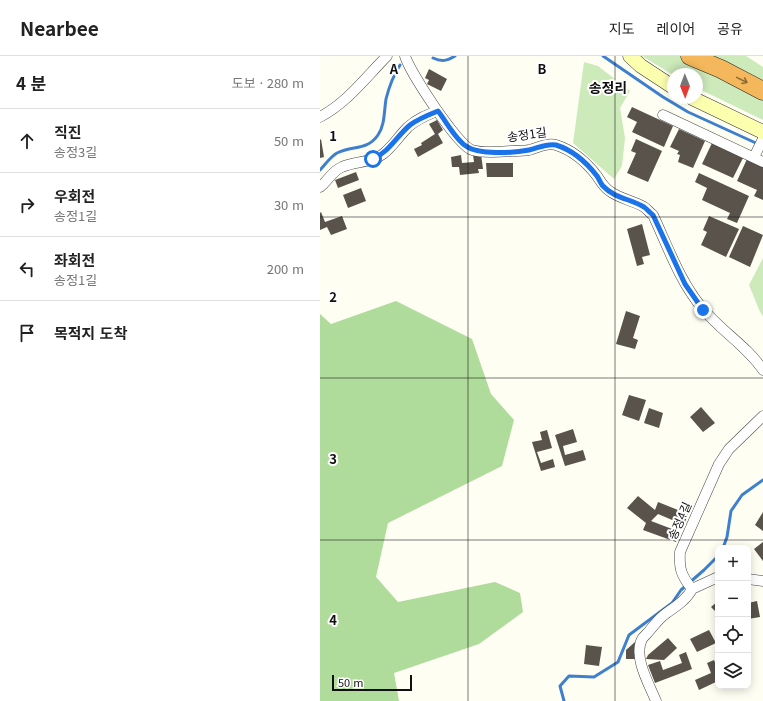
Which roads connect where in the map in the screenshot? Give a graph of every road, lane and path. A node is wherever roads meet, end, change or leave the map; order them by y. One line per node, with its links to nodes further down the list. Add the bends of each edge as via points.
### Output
1 (387, 56): 10 (street, via 346,100)
2 (406, 56): 8 (street, 송정1길)
3 (630, 56): 5 (street)
4 (690, 56): 6 (highway, one-way to 6)
5 (667, 83)
6 (763, 91)
7 (703, 103): 11 (street)
8 (438, 111): 14 (street, via 409,126 382,155 335,170); 15 (street, 송정1길, via 458,138 472,150 520,151 555,145 580,159 611,193 644,207 653,215 694,298 713,321 757,361)
9 (663, 115): 13 (street)
10 (320, 117)
11 (763, 132)
12 (763, 139): 13 (street)
13 (758, 159)
14 (320, 187)
15 (763, 370)
16 (763, 416): 20 (street, 송정4길, via 729,449 719,464 680,552 679,565 682,575)
17 (715, 578): 20 (street)
18 (751, 579): 19 (street)
19 (763, 581)
20 (692, 589): 21 (street, via 689,596 658,619 642,639 640,660)
21 (656, 701)

